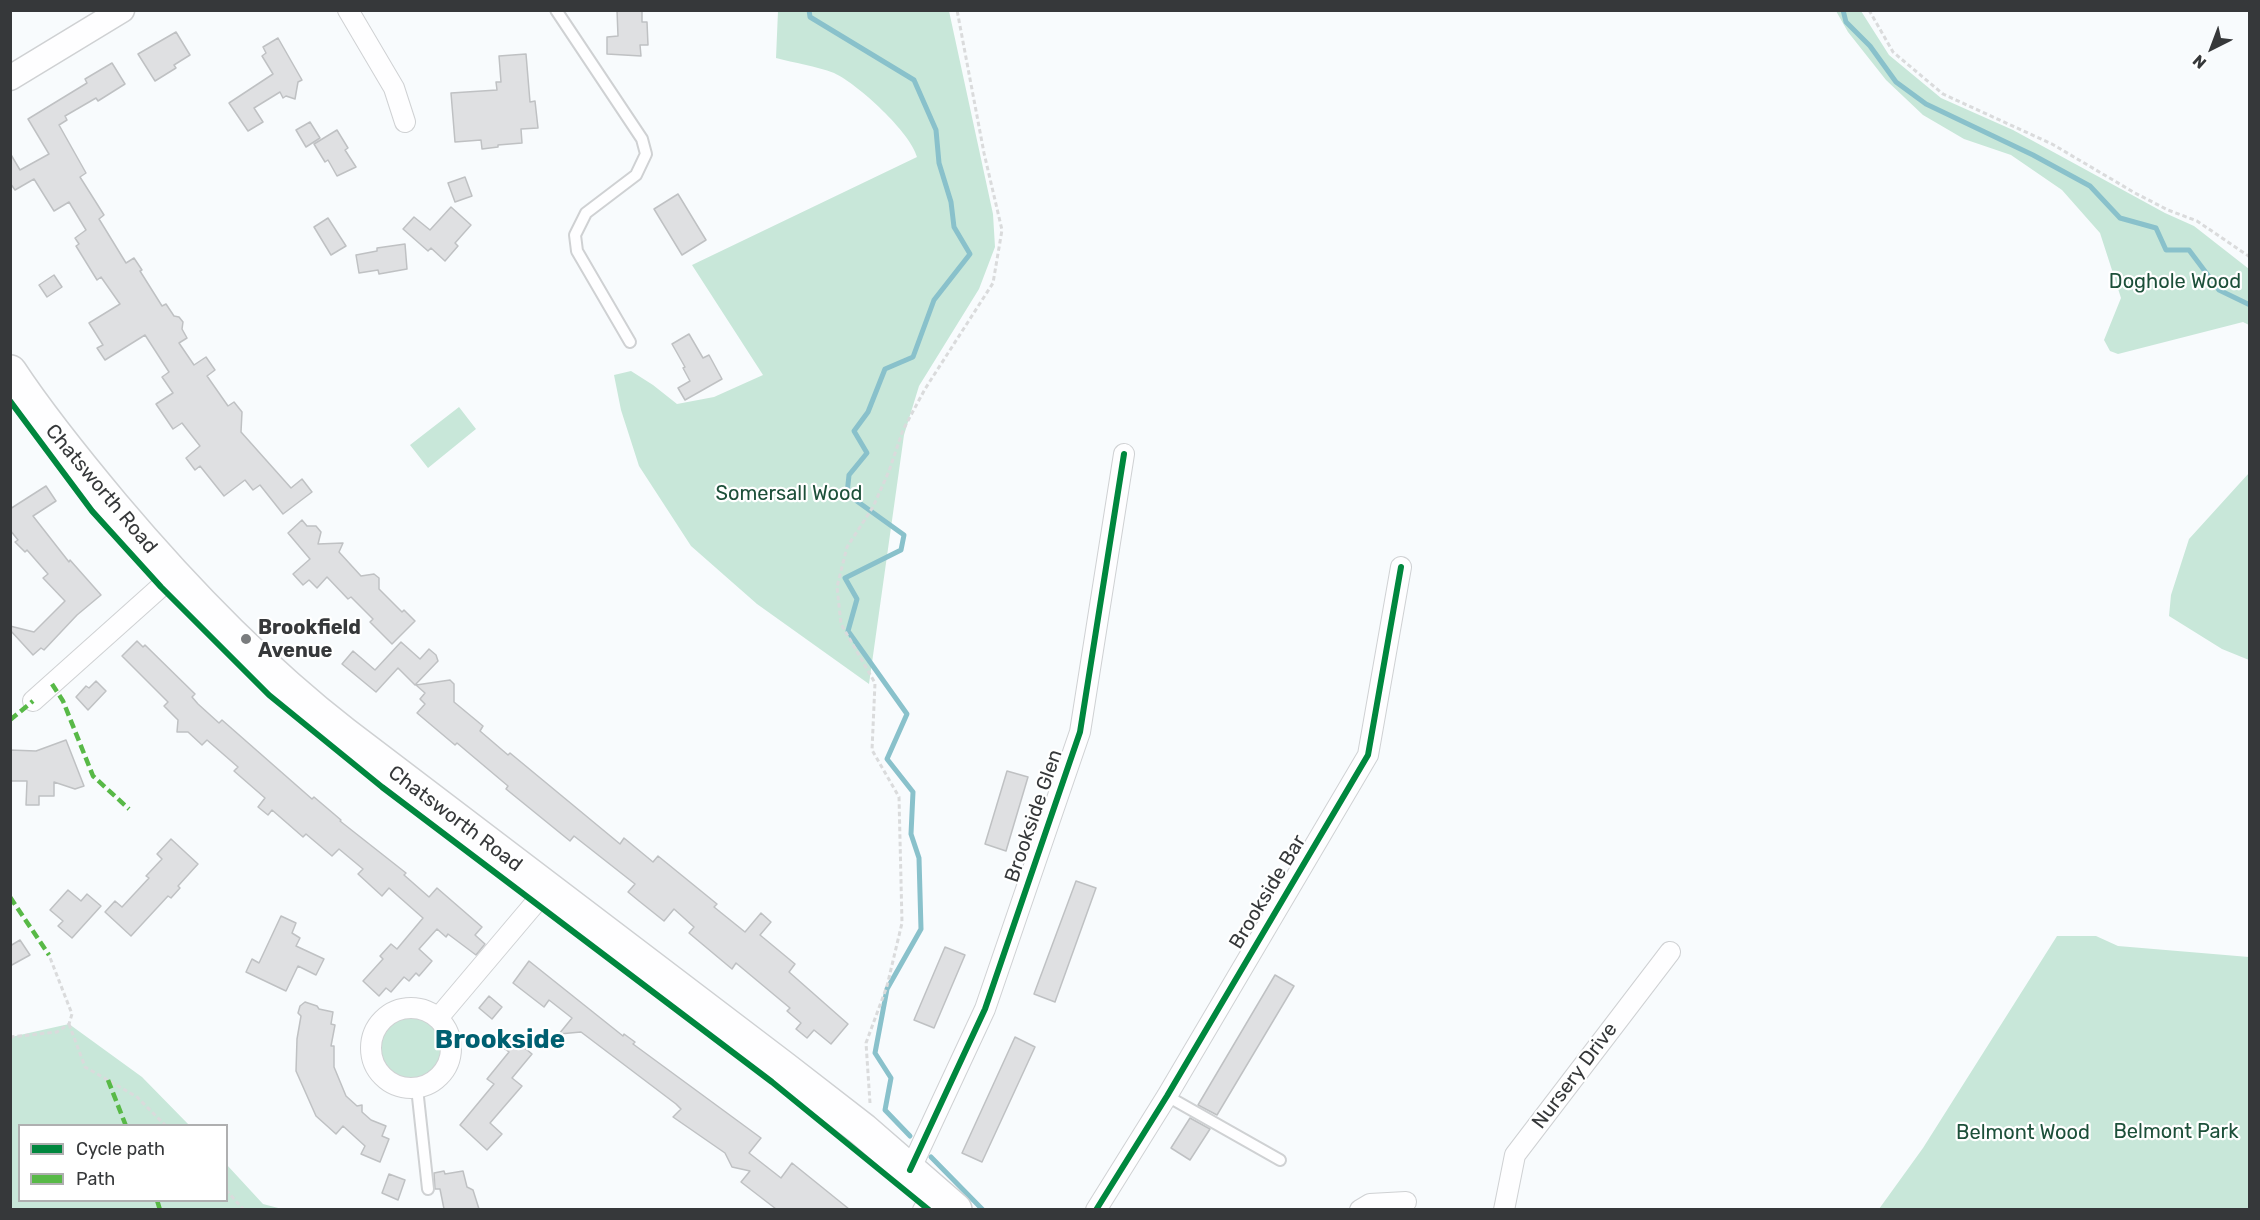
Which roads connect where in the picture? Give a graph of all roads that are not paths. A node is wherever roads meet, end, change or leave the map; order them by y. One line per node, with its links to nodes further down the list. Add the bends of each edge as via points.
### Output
1 (122, 10): 4 (street)
2 (348, 10): 5 (street, via 394,88)
3 (556, 10): 6 (lane, via 642,139 646,154 636,175 585,213 575,235 577,251)
4 (10, 78)
5 (405, 122)
6 (630, 342)
7 (16, 392): 10 (highway, Chatsworth Road)
8 (1124, 453): 18 (street, Brookside Glen, via 1080,732 985,1009)
9 (1401, 567): 16 (street, Brookside Bar, via 1368,754)
10 (174, 576): 11 (street); 12 (highway, Chatsworth Road, via 255,659 312,709)
11 (33, 701)
12 (547, 889): 14 (street); 18 (highway, Chatsworth Road)
13 (1670, 952): 24 (street, Nursery Drive, via 1515,1155)
14 (438, 1018): 15 (street, via 451,1041 450,1060 440,1077); 15 (street, via 427,1011 400,1009 383,1020 372,1038 374,1065 382,1076 392,1084)
15 (417, 1088): 19 (lane)
16 (1167, 1096): 17 (lane); 22 (street, Brookside Bar)
17 (1280, 1160)
18 (910, 1170): 21 (highway, Chatsworth Road)
19 (428, 1189)
20 (1406, 1202): 23 (street, via 1371,1204)
21 (938, 1204)
22 (1096, 1209)
23 (1360, 1209)
24 (1504, 1209)

